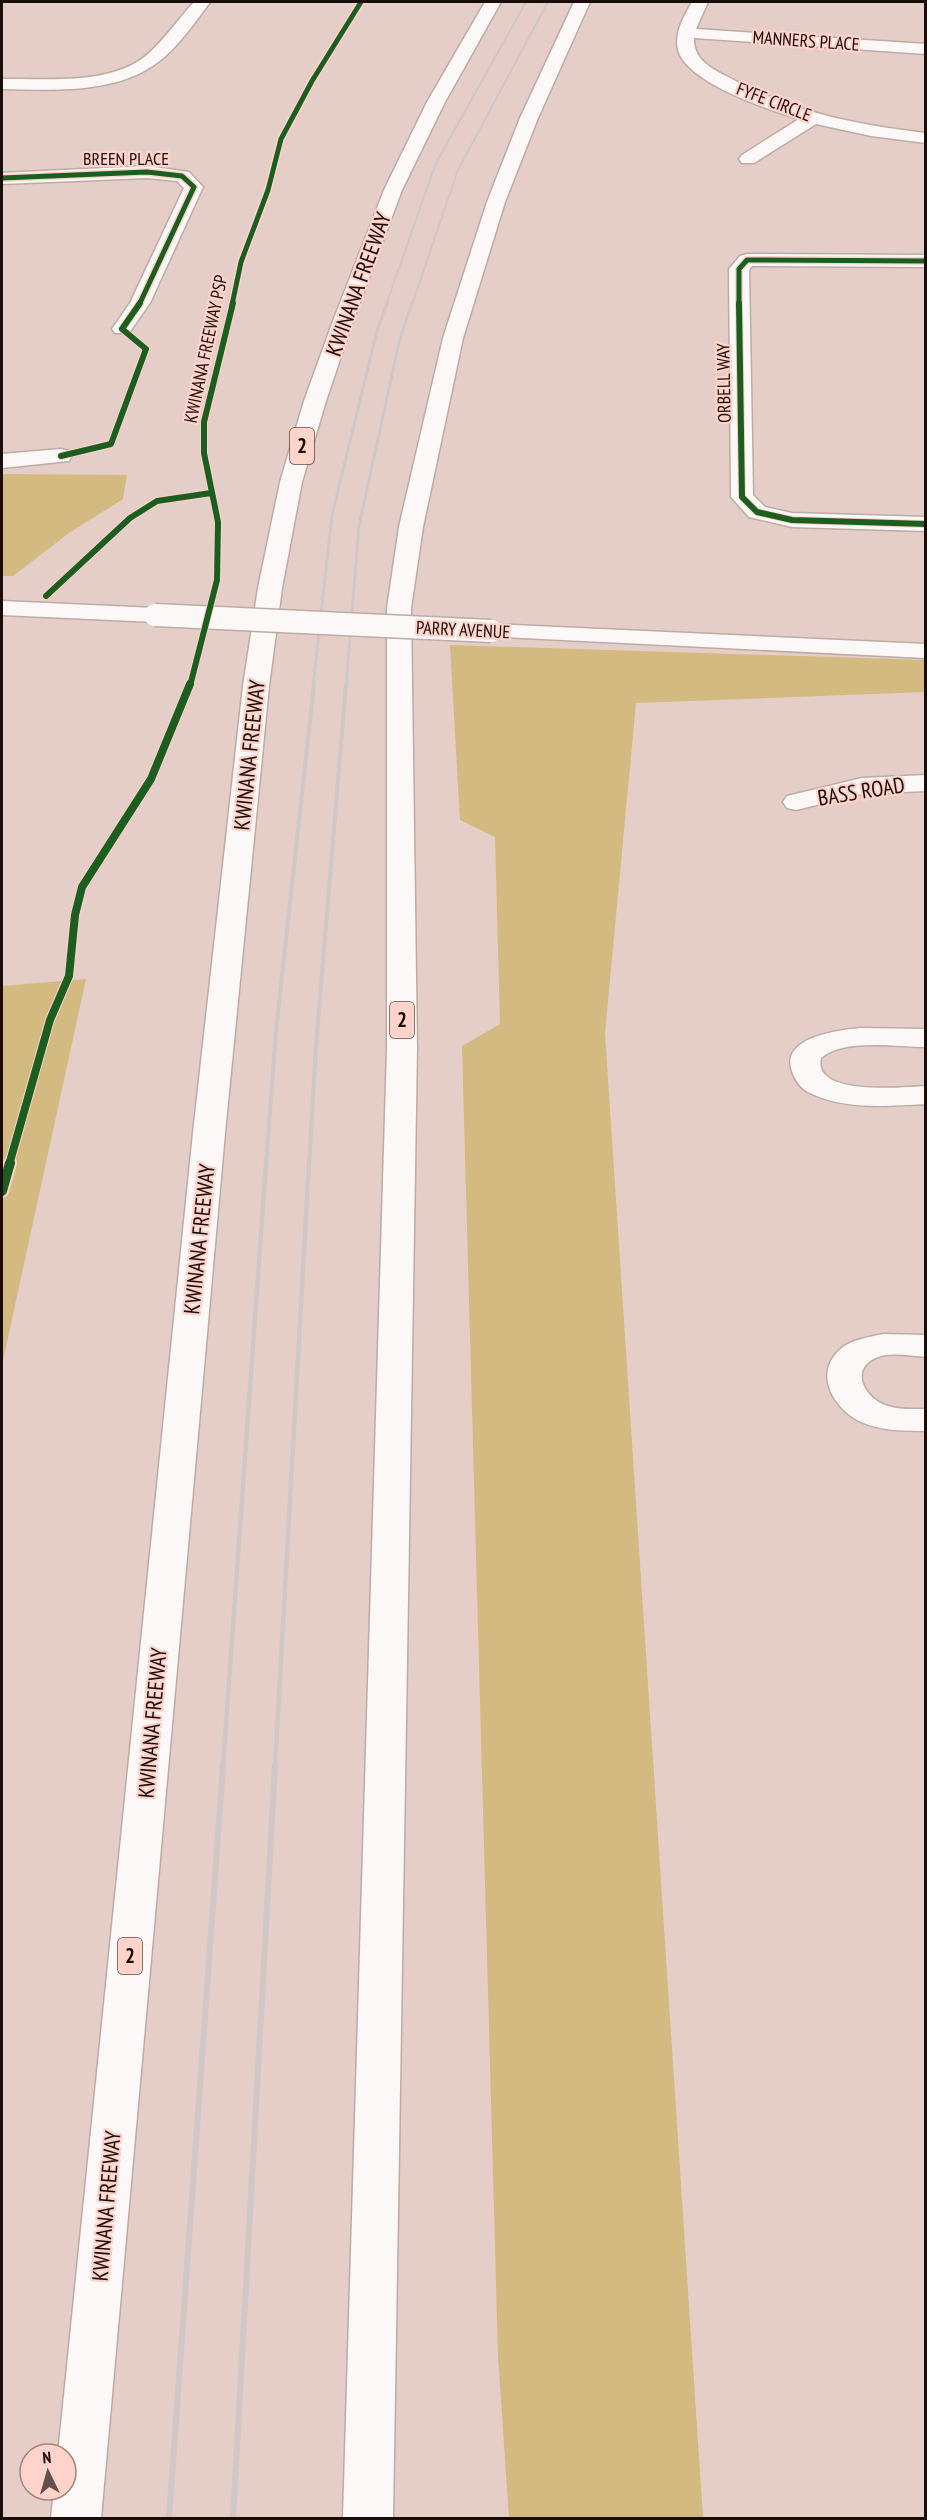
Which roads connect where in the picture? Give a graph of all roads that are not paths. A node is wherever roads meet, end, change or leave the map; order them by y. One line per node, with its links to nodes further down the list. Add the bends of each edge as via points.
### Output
1 (202, 2): 9 (main road, via 154,58 130,72 83,81)
2 (480, 2): 6 (main road)
3 (493, 2): 6 (main road, KWINANA FREEWAY / 2)
4 (582, 2): 28 (main road, 2, via 496,202 453,338 411,527 399,608 402,1048)
5 (699, 2): 7 (main road)
6 (475, 30): 27 (main road, KWINANA FREEWAY / 2, via 393,190 343,321 291,482 270,588 217,1052)
7 (687, 33): 8 (main road, MANNERS PLACE); 10 (main road, FYFE CIRCLE, via 686,48 693,63 759,101)
8 (926, 49)
9 (2, 84)
10 (814, 118): 11 (main road, FYFE CIRCLE); 12 (main road)
11 (926, 138)
12 (748, 159)
13 (2, 178): 15 (main road, BREEN PLACE, via 147,172 182,176 194,187 140,303)
14 (926, 261): 18 (main road, ORBELL WAY, via 777,258 747,260 740,269 742,497 757,512 792,520)
15 (122, 329)
16 (61, 456): 17 (main road)
17 (2, 460)
18 (926, 524)
19 (2, 608): 20 (main road, PARRY AVENUE, bridge)
20 (926, 651)
21 (926, 783): 22 (main road, BASS ROAD, via 862,786)
22 (796, 802)
23 (926, 1038): 24 (main road, via 832,1041 813,1050 804,1068 820,1086 836,1093)
24 (926, 1095)
25 (926, 1346): 26 (main road, via 883,1345 866,1349 844,1368 842,1381 847,1394 875,1414)
26 (926, 1420)
27 (76, 2518)
28 (368, 2518)

